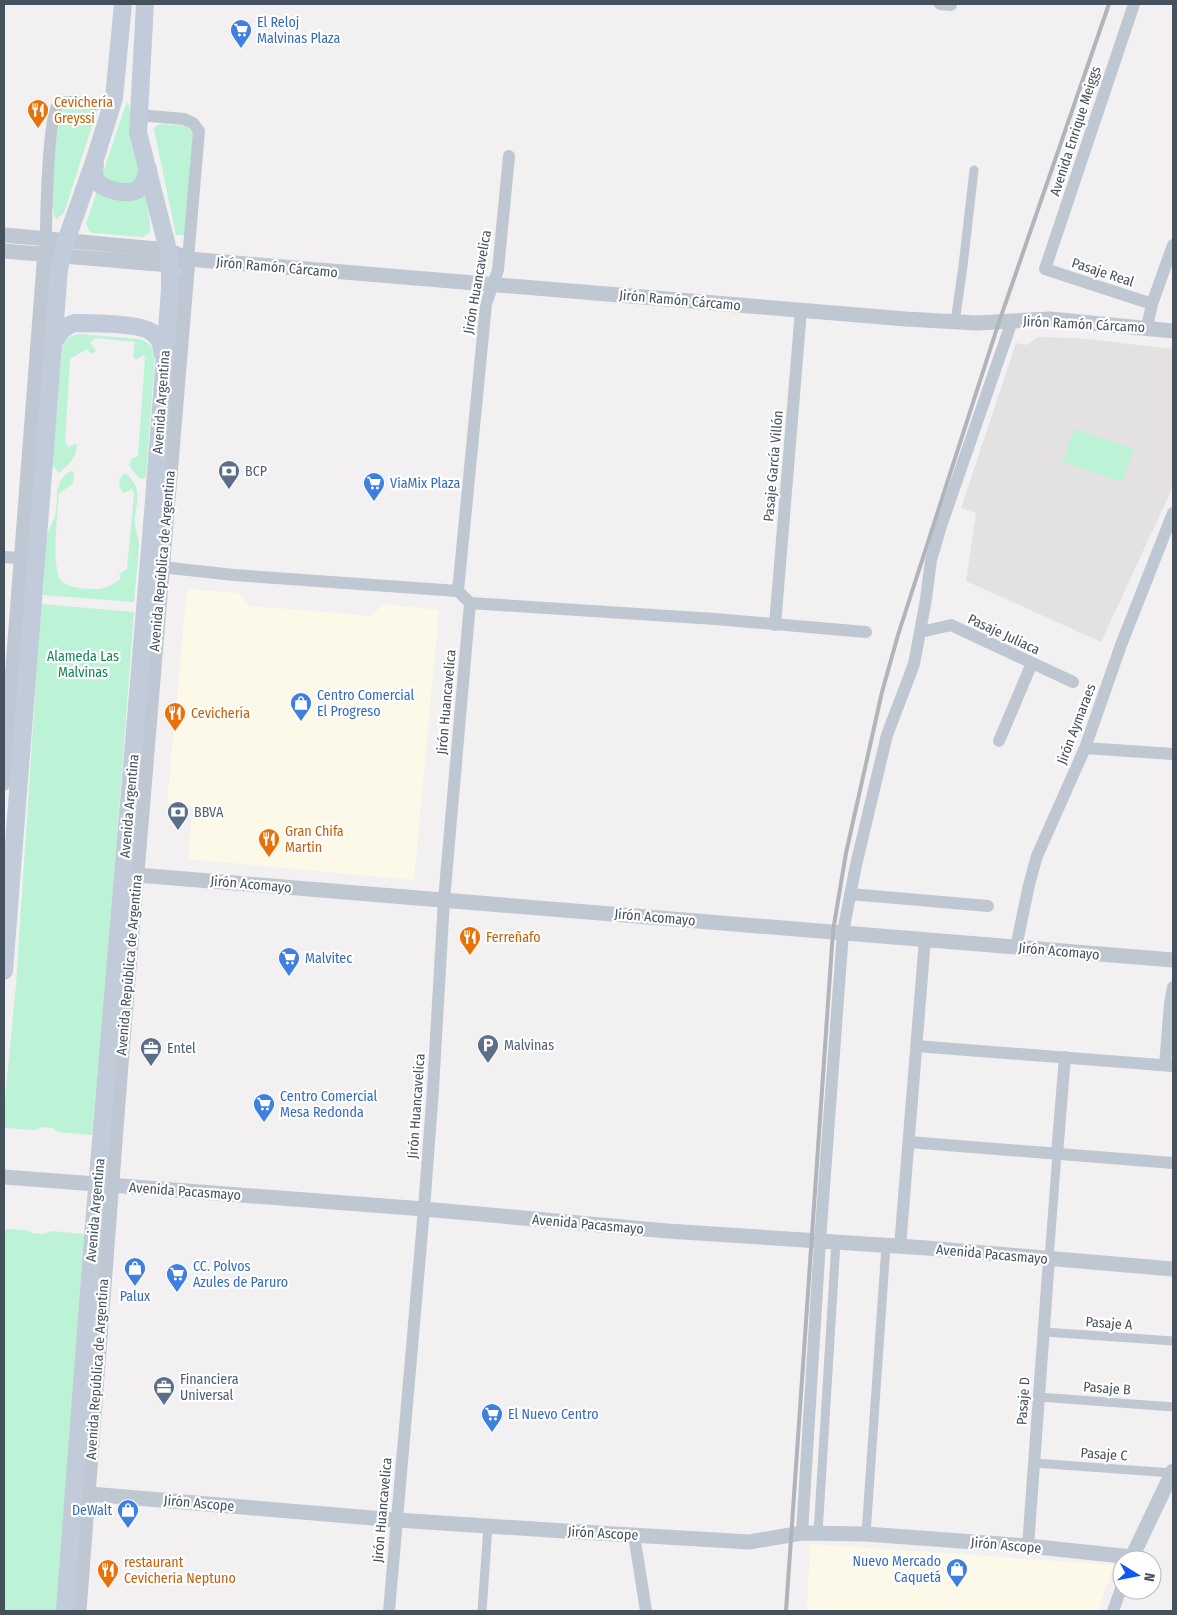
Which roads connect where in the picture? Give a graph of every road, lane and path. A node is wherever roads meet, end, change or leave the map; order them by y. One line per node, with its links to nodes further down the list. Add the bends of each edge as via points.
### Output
1 (124, 4): 4 (main road)
2 (145, 4): 5 (main road, Avenida Argentina)
3 (1134, 4): 17 (street, Avenida Enrique Meiggs)
4 (114, 98): 7 (main road); 11 (street, via 98,104 63,102 57,105 50,149)
5 (138, 115): 8 (main road, Avenida Argentina, via 138,132); 16 (street, via 184,120 193,123 199,131)
6 (509, 156): 18 (street, Jirón Huancavelica, via 498,270)
7 (95, 159): 8 (main road, via 97,182 109,189 135,191 145,181); 13 (main road)
8 (148, 169): 15 (main road, Avenida Argentina)
9 (974, 170): 22 (street)
10 (4, 235): 11 (street, Jirón Ramón Cárcamo)
11 (46, 239): 13 (street, Jirón Ramón Cárcamo); 13 (street)
12 (1173, 245): 19 (street)
13 (58, 250): 14 (street, Jirón Ramón Cárcamo); 15 (street, Jirón Ramón Cárcamo); 25 (main road); 29 (street)
14 (4, 251)
15 (169, 258): 16 (street, Jirón Ramón Cárcamo); 26 (main road, Avenida Argentina)
16 (188, 259): 18 (street, Jirón Ramón Cárcamo); 30 (street, Avenida República de Argentina)
17 (1045, 269): 19 (street, Pasaje Real)
18 (492, 285): 20 (street, Jirón Ramón Cárcamo); 31 (street, Jirón Huancavelica, via 486,304)
19 (1152, 304): 23 (street)
20 (801, 310): 22 (street, Jirón Ramón Cárcamo); 33 (street, Pasaje García Villón)
21 (1012, 321): 22 (street, Jirón Ramón Cárcamo); 23 (street, Jirón Ramón Cárcamo, via 1050,319); 35 (street, via 931,560)
22 (955, 322)
23 (1147, 327): 24 (street, Jirón Ramón Cárcamo)
24 (1173, 330)
25 (52, 345): 26 (main road, via 61,330 75,323 137,327 152,332 159,339); 29 (main road)
26 (164, 357): 60 (main road, Avenida Argentina)
27 (1173, 513): 39 (street, Jirón Aymaraes)
28 (4, 557): 29 (street)
29 (29, 558): 41 (street); 42 (main road)
30 (161, 567): 31 (street); 43 (street, Avenida República de Argentina)
31 (458, 592): 32 (street)
32 (470, 603): 33 (street); 45 (street, Jirón Huancavelica)
33 (775, 625): 34 (street)
34 (866, 632)
35 (921, 632): 36 (street, Pasaje Juliaca, via 951,625); 44 (street, via 914,664 887,735)
36 (1032, 663): 37 (street, Pasaje Juliaca); 38 (street)
37 (1074, 682)
38 (999, 741)
39 (1085, 748): 40 (street); 49 (street, Jirón Aymaraes, via 1037,856)
40 (1173, 754)
41 (4, 783)
42 (8, 865): 51 (main road)
43 (136, 876): 45 (street, Jirón Acomayo); 60 (street, Avenida República de Argentina)
44 (850, 894): 46 (street); 47 (street)
45 (444, 900): 47 (street, Jirón Acomayo); 61 (street, Jirón Huancavelica)
46 (988, 906)
47 (843, 932): 48 (street, Jirón Acomayo); 62 (street)
48 (925, 938): 49 (street, Jirón Acomayo); 53 (street)
49 (1016, 947): 50 (street, Jirón Acomayo)
50 (1173, 960)
51 (4, 971)
52 (1173, 987): 55 (street)
53 (916, 1046): 54 (street); 56 (street)
54 (1065, 1057): 55 (street); 57 (street)
55 (1169, 1066)
56 (908, 1142): 57 (street); 64 (street)
57 (1057, 1154): 58 (street); 65 (street)
58 (1173, 1163)
59 (4, 1177): 60 (street, Avenida Pacasmayo)
60 (104, 1185): 61 (street, Avenida Pacasmayo); 73 (main road, Avenida Argentina)
61 (424, 1209): 62 (street, Avenida Pacasmayo); 74 (street, Jirón Huancavelica)
62 (820, 1241): 63 (street, Avenida Pacasmayo); 76 (street)
63 (836, 1242): 64 (street, Avenida Pacasmayo); 77 (street)
64 (893, 1246): 65 (street, Avenida Pacasmayo); 78 (street)
65 (1049, 1259): 66 (street, Avenida Pacasmayo); 67 (street, Pasaje D)
66 (1173, 1269)
67 (1044, 1332): 68 (street, Pasaje A); 69 (street, Pasaje D)
68 (1173, 1342)
69 (1039, 1397): 70 (street, Pasaje B); 71 (street, Pasaje D)
70 (1173, 1407)
71 (1034, 1463): 72 (street, Pasaje C); 80 (street, Pasaje D)
72 (1173, 1472): 81 (street)
73 (81, 1493): 74 (street, Jirón Ascope); 83 (main road, Avenida Argentina); 84 (street)
74 (396, 1520): 75 (street, Jirón Ascope); 85 (street, Jirón Huancavelica)
75 (488, 1526): 79 (street, Jirón Ascope); 86 (street)
76 (802, 1533): 77 (street, Jirón Ascope); 79 (street, Jirón Ascope, via 749,1542)
77 (818, 1533): 78 (street, Jirón Ascope)
78 (866, 1534): 80 (street, Jirón Ascope)
79 (634, 1535): 87 (street)
80 (1028, 1546): 82 (street, Jirón Ascope)
81 (1136, 1550)
82 (1112, 1556)
83 (65, 1611)
84 (79, 1611)
85 (389, 1611)
86 (482, 1611)
87 (646, 1611)

